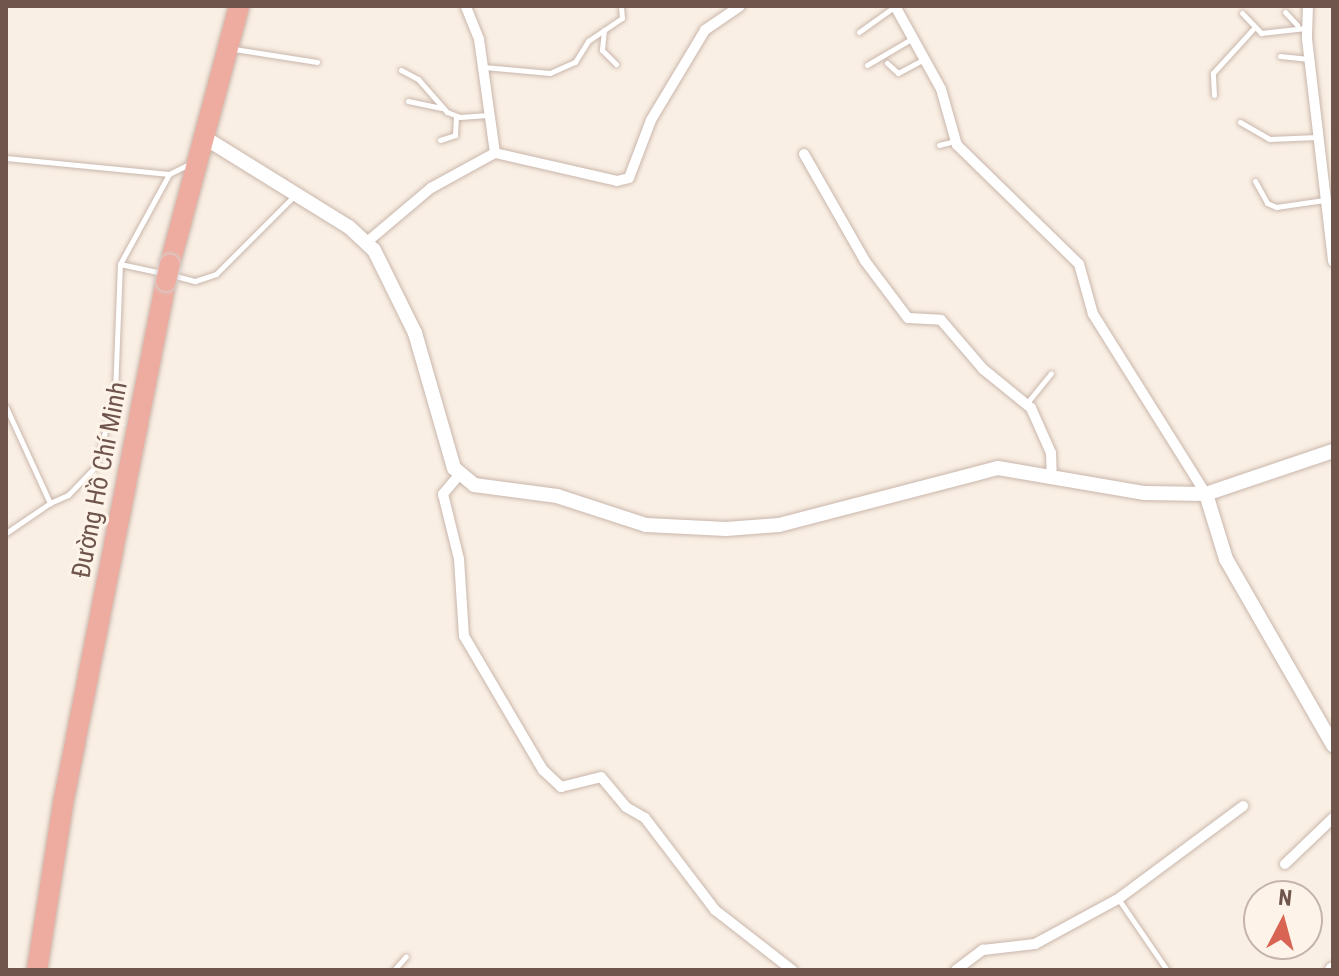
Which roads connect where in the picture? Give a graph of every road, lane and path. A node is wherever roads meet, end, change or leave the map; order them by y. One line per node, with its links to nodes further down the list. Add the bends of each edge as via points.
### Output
1 (239, 6): 14 (highway, Đường Hồ Chí Minh)
2 (466, 6): 22 (street)
3 (621, 6): 11 (lane, via 622,18)
4 (740, 6): 35 (street, via 705,30 651,120 629,178 617,181)
5 (894, 6): 12 (lane); 13 (street)
6 (1308, 6): 9 (street)
7 (1285, 12): 9 (lane)
8 (1242, 13): 10 (lane)
9 (1302, 27): 10 (lane, via 1270,34); 17 (street)
10 (1254, 28): 24 (lane, via 1213,73)
11 (604, 29): 20 (lane, via 602,50); 22 (lane, via 588,41 575,62 550,73)
12 (859, 32)
13 (913, 38): 16 (street); 21 (lane)
14 (229, 48): 18 (lane); 30 (highway, Đường Hồ Chí Minh)
15 (1280, 56): 17 (lane)
16 (924, 59): 19 (lane, via 898,73); 33 (street, via 941,89)
17 (1309, 59): 31 (street)
18 (317, 62)
19 (887, 63)
20 (616, 64)
21 (867, 65)
22 (483, 67): 27 (street)
23 (401, 70): 26 (lane, via 418,79)
24 (1214, 95)
25 (408, 101): 26 (lane)
26 (441, 108): 28 (lane)
27 (491, 115): 28 (lane); 35 (street)
28 (456, 117): 32 (lane, via 455,135)
29 (1240, 122): 31 (lane, via 1269,139)
30 (202, 136): 38 (highway, Đường Hồ Chí Minh); 41 (street)
31 (1318, 137): 42 (street)
32 (440, 140)
33 (955, 141): 34 (lane); 52 (street, via 1036,227 1079,264 1093,314)
34 (939, 145)
35 (495, 153): 43 (street, via 431,188)
36 (804, 154): 47 (street, via 865,261 908,318 941,320 983,369)
37 (6, 158): 39 (lane)
38 (196, 161): 39 (lane); 61 (highway, Đường Hồ Chí Minh, via 168,272 63,804)
39 (169, 174): 45 (lane)
40 (1255, 181): 42 (lane, via 1267,203 1276,207)
41 (296, 194): 43 (street); 45 (lane, via 216,274 195,281)
42 (1325, 200): 44 (street)
43 (367, 242): 50 (street, via 384,264 415,333)
44 (1333, 261)
45 (120, 264): 53 (lane, via 119,354 105,437 96,466 82,483)
46 (1051, 373): 47 (lane)
47 (1026, 403): 51 (street, via 1051,453)
48 (6, 407): 53 (lane)
49 (1333, 451): 52 (street)
50 (459, 475): 51 (street, via 474,485 557,496 646,525 726,529 779,525 978,471 1016,468); 63 (street, via 443,494 459,559 464,636 543,770 561,787 601,777 626,807 645,818 715,910)
51 (1052, 476): 52 (street, via 1145,493)
52 (1206, 494): 55 (street, via 1226,559)
53 (50, 503): 54 (lane)
54 (6, 533)
55 (1333, 745)
56 (1243, 806): 59 (street)
57 (1333, 818): 58 (street)
58 (1285, 864)
59 (1118, 899): 64 (street, via 1035,944 983,950); 65 (lane)
60 (406, 956): 62 (lane)
61 (37, 970)
62 (394, 970)
63 (792, 970)
64 (956, 970)
65 (1167, 970)

